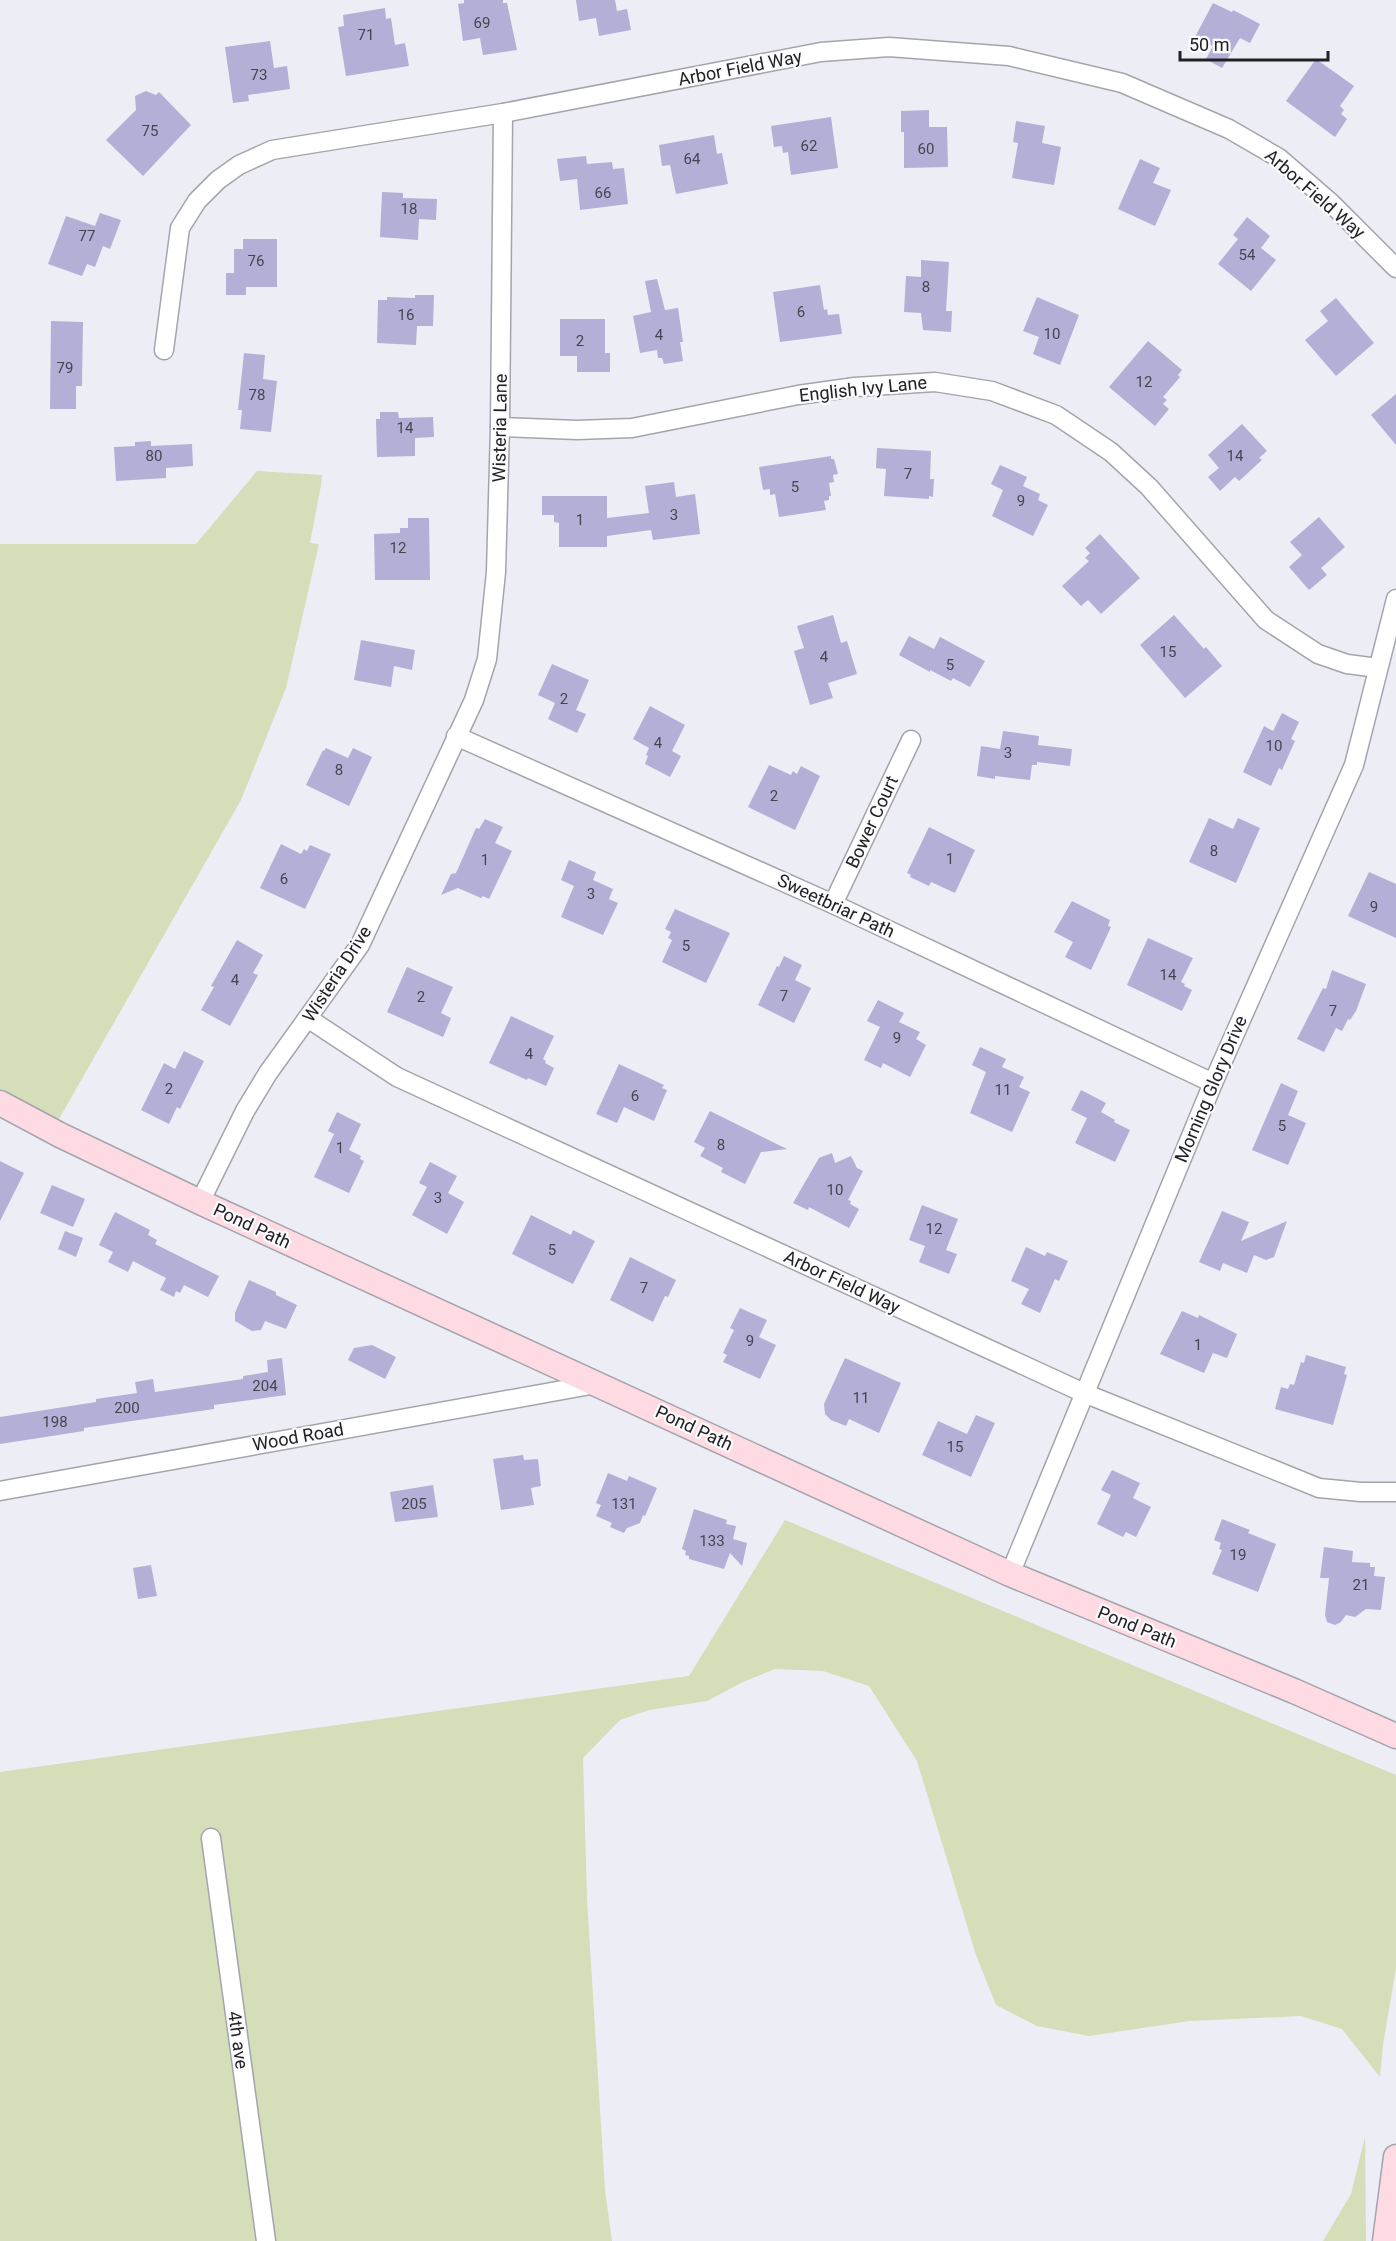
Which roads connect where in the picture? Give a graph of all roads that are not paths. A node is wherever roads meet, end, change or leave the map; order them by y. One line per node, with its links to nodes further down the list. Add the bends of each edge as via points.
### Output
1 (503, 113): 2 (street, Arbor Field Way, via 822,52 889,47 1009,56 1122,83 1229,129 1279,158); 3 (street, Arbor Field Way, via 272,150 239,165 197,201 180,228); 4 (street, Wisteria Lane)
2 (1396, 268)
3 (164, 350)
4 (500, 428): 6 (street, English Ivy Lane, via 632,428 798,395 867,387 935,382 992,391 1056,415 1111,452 1149,487 1266,620 1318,654 1347,664); 7 (street, Wisteria Lane, via 496,572 487,659 474,700)
5 (1396, 599): 6 (street, Morning Glory Drive)
6 (1378, 668): 11 (street, Morning Glory Drive, via 1354,765)
7 (456, 736): 9 (street, Sweetbriar Path); 10 (street, Wisteria Drive, via 360,945)
8 (911, 740): 9 (street, Bower Court)
9 (833, 904): 11 (street, Sweetbriar Path)
10 (309, 1019): 13 (street, Wisteria Drive, via 245,1111); 15 (street, Arbor Field Way, via 397,1077)
11 (1213, 1083): 15 (street, Morning Glory Drive)
12 (0, 1102): 13 (street, Pond Path)
13 (200, 1202): 14 (street, Pond Path)
14 (596, 1384): 16 (street, Wood Road); 18 (street, Pond Path)
15 (1084, 1393): 17 (street, Arbor Field Way, via 1319,1488); 18 (street, Morning Glory Drive)
16 (0, 1491)
17 (1396, 1492)
18 (1010, 1574): 19 (street, Pond Path)
19 (1396, 1736)
20 (211, 1838): 22 (street, 4th ave)
21 (1396, 2157): 23 (street)
22 (266, 2241)
23 (1385, 2241)

